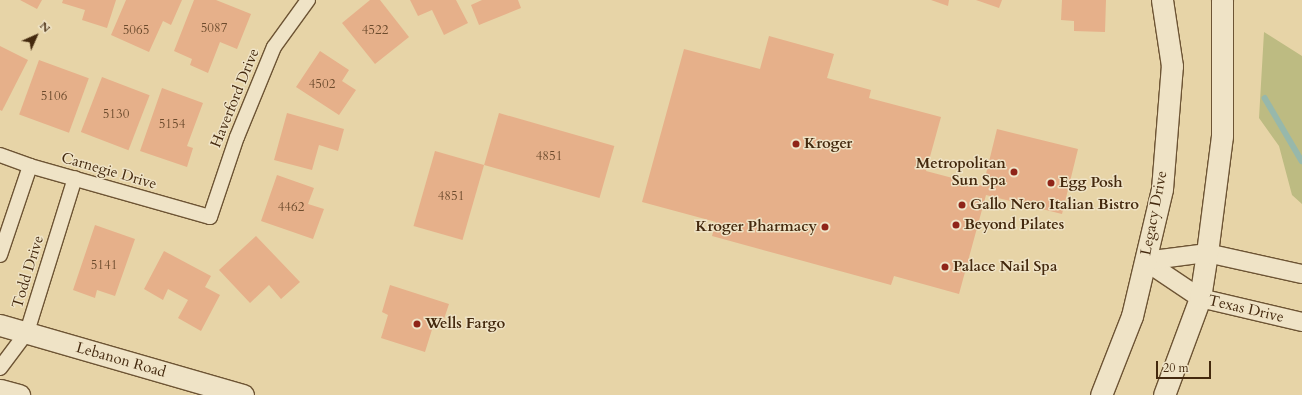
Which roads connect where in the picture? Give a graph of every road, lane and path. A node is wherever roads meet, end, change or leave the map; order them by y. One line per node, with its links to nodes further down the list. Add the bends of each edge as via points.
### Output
1 (1162, 0): 10 (main road, Legacy Drive, via 1172,66 1162,189)
2 (1222, 0): 8 (main road, via 1222,136)
3 (300, 2): 7 (street, Haverford Drive, via 274,47 237,137)
4 (0, 155): 5 (street, Carnegie Drive)
5 (30, 166): 6 (street, Carnegie Drive); 9 (street, Todd Drive)
6 (75, 178): 7 (street, Carnegie Drive); 15 (street, Todd Drive)
7 (210, 217)
8 (1207, 253): 10 (street); 11 (street); 12 (main road)
9 (0, 255)
10 (1145, 261): 12 (street, Texas Drive); 20 (main road, Legacy Drive, via 1132,316)
11 (1302, 274)
12 (1200, 298): 13 (street, Texas Drive); 21 (main road)
13 (1302, 322)
14 (0, 325): 15 (main road, Lebanon Road)
15 (27, 332): 16 (street, Todd Drive); 19 (main road, Lebanon Road)
16 (0, 368)
17 (0, 390): 18 (main road)
18 (19, 395)
19 (243, 395)
20 (1101, 395)
21 (1164, 395)

